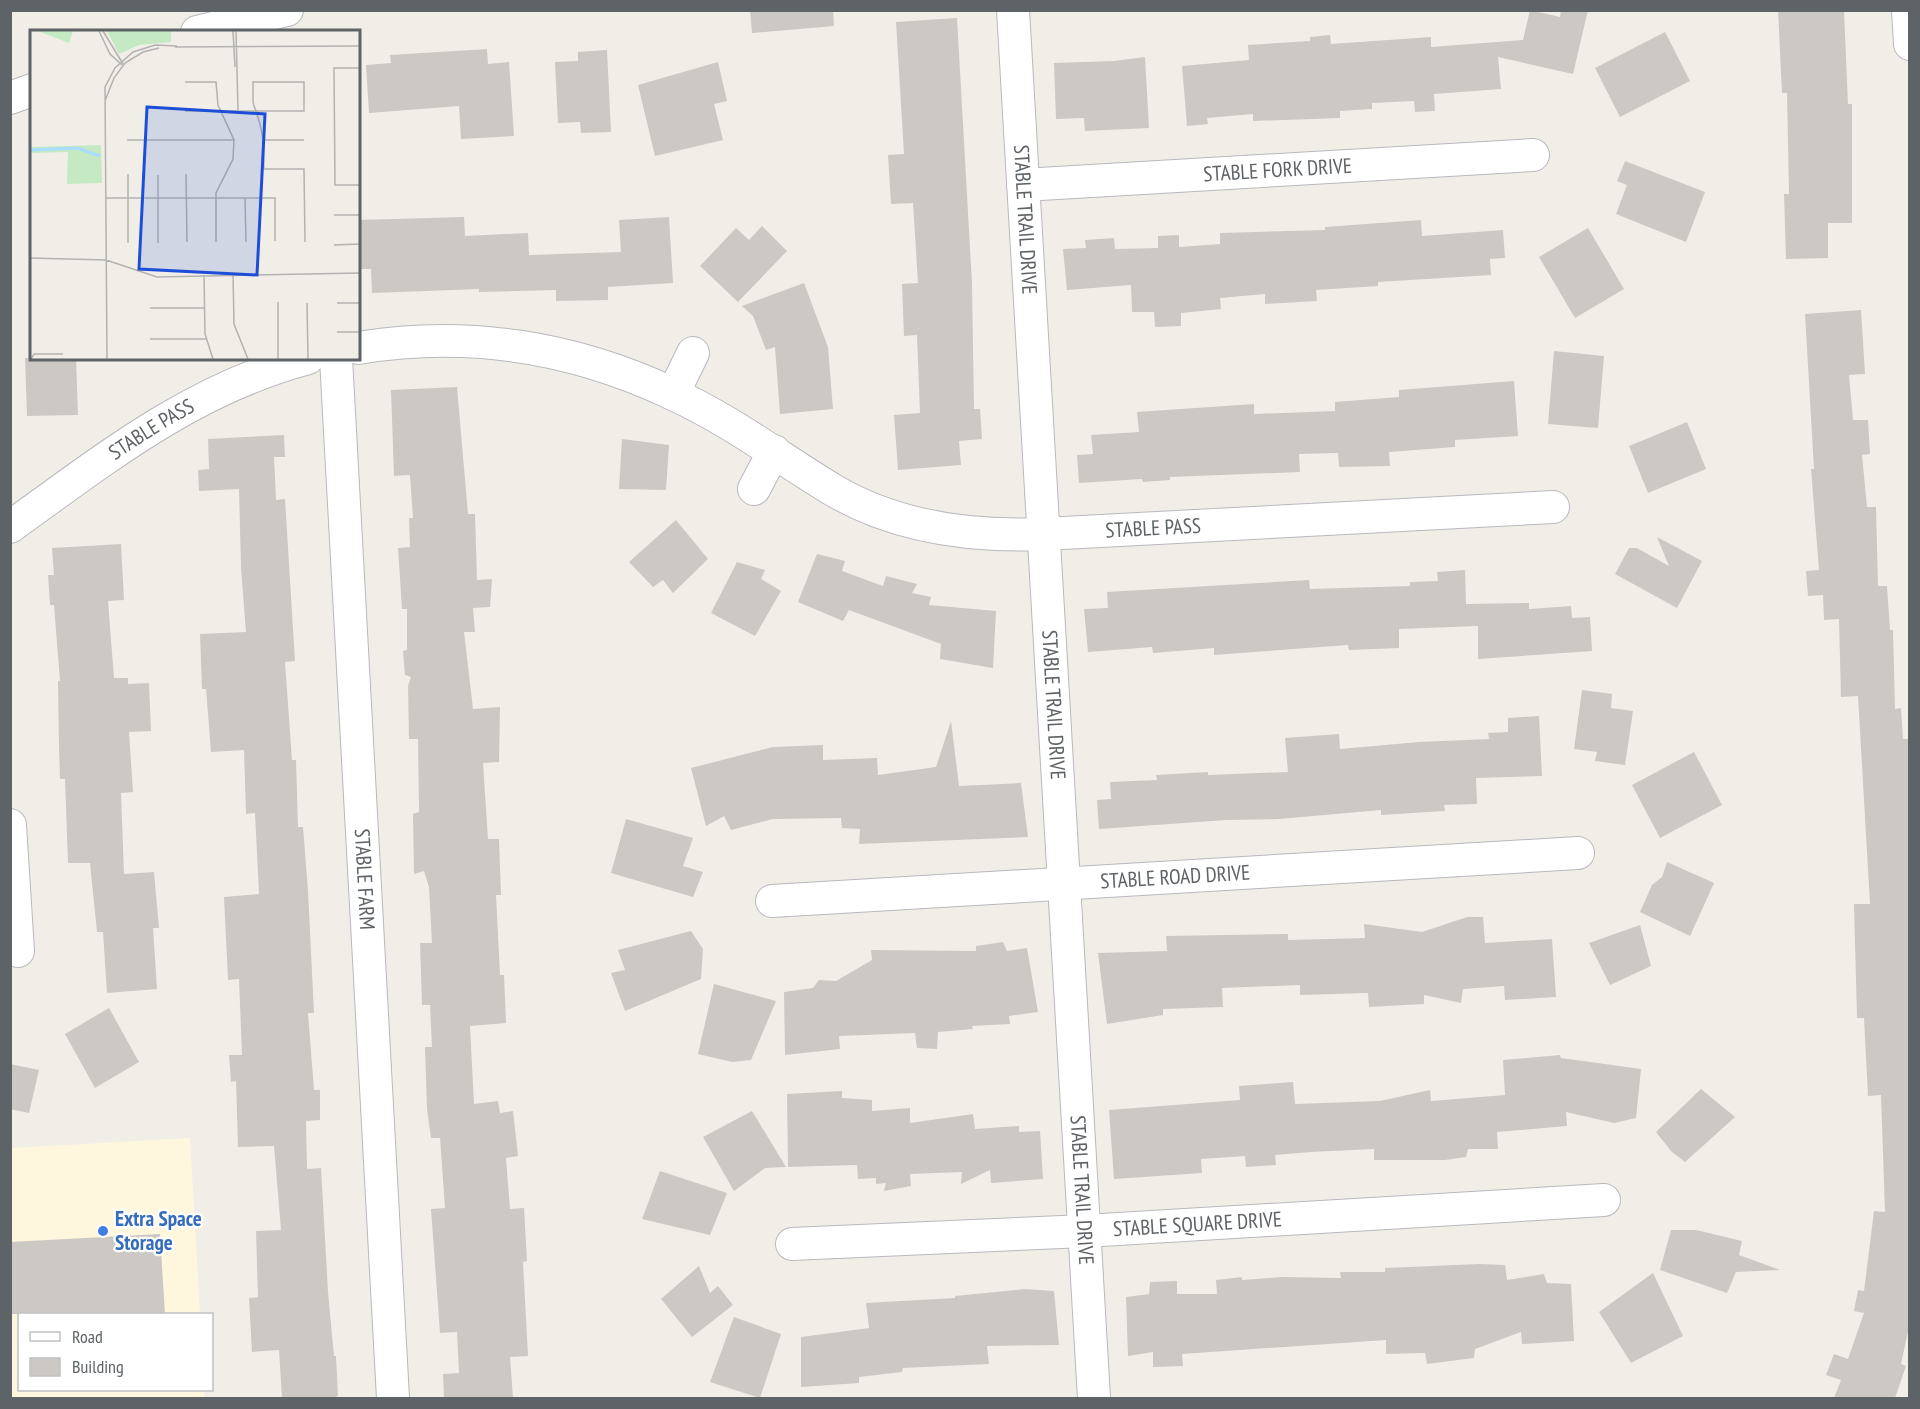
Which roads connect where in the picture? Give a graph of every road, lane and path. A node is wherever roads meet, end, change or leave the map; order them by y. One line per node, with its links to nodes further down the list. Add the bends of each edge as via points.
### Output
1 (287, 10): 4 (street)
2 (1013, 10): 9 (street, STABLE TRAIL DRIVE)
3 (1908, 10): 5 (street)
4 (205, 30)
5 (1910, 44)
6 (30, 91): 7 (street)
7 (10, 98)
8 (1533, 155): 9 (street, STABLE FORK DRIVE)
9 (1023, 185): 19 (street, STABLE TRAIL DRIVE)
10 (360, 348): 14 (street, STABLE PASS, via 446,340 503,343 555,352)
11 (693, 353): 14 (street)
12 (300, 360): 18 (street, STABLE PASS, via 225,386 175,412)
13 (336, 360): 28 (street, STABLE FARM)
14 (673, 394): 15 (street, STABLE PASS)
15 (774, 451): 16 (street); 19 (street, STABLE PASS, via 834,491 904,520 977,534)
16 (754, 489)
17 (1553, 507): 19 (street, STABLE PASS)
18 (10, 527)
19 (1044, 534): 22 (street, STABLE TRAIL DRIVE)
20 (10, 825): 24 (street)
21 (1578, 853): 22 (street, STABLE ROAD DRIVE)
22 (1064, 883): 23 (street, STABLE ROAD DRIVE); 26 (street, STABLE TRAIL DRIVE)
23 (772, 901)
24 (18, 951)
25 (1604, 1200): 26 (street, STABLE SQUARE DRIVE)
26 (1085, 1231): 27 (street, STABLE SQUARE DRIVE); 29 (street, STABLE TRAIL DRIVE)
27 (792, 1244)
28 (393, 1398)
29 (1094, 1398)

